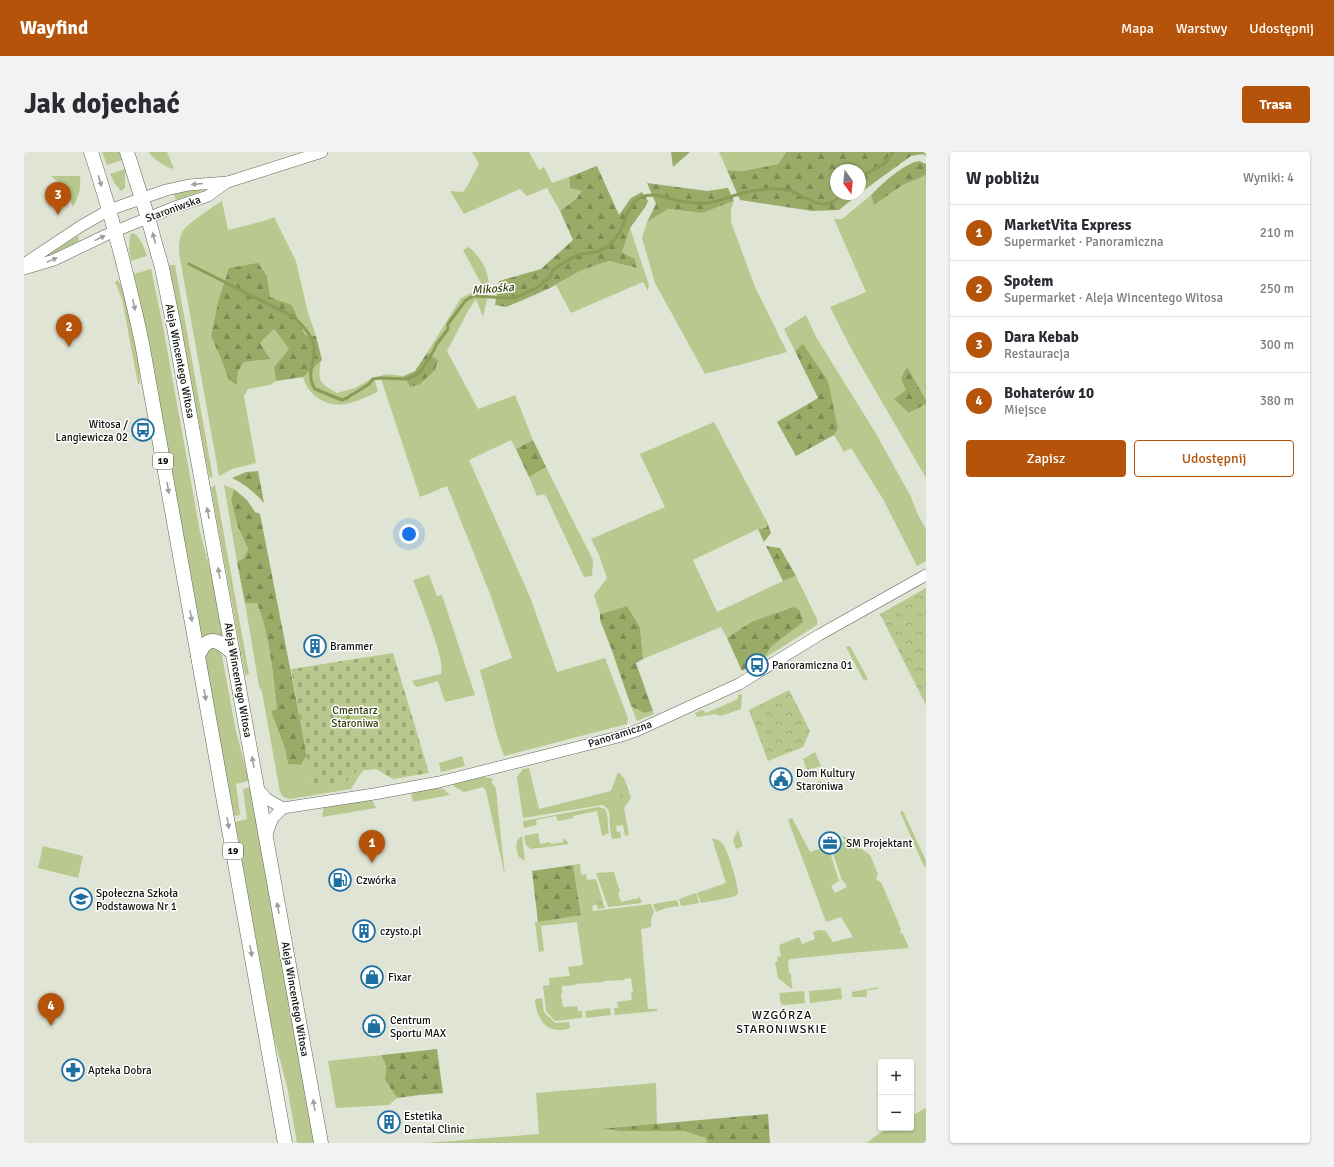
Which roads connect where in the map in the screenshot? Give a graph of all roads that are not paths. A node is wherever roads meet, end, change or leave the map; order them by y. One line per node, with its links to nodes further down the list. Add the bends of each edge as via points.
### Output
1 (91, 152): 6 (main road, 19, one-way to 6)
2 (127, 152): 5 (main road, Aleja Wincentego Witosa)
3 (322, 152): 4 (street, Staroniwska)
4 (228, 182): 5 (street, Staroniwska, one-way to 5, via 189,185); 7 (street, Staroniwska, via 208,196)
5 (141, 198): 6 (street, Staroniwska); 7 (main road, Aleja Wincentego Witosa)
6 (109, 210): 8 (main road, 19); 9 (street, Staroniwska)
7 (148, 218): 8 (street, Staroniwska); 12 (main road, Aleja Wincentego Witosa, one-way to 7, via 174,327 162,268)
8 (115, 231): 10 (street, Staroniwska, one-way to 8, via 54,260); 13 (main road, 19, one-way to 13, via 142,343)
9 (24, 264)
10 (24, 269)
11 (926, 575): 15 (street, Panoramiczna, via 831,628 739,684 636,731 438,782)
12 (233, 653): 13 (main road, via 222,644 212,641 203,645); 14 (main road, Aleja Wincentego Witosa, one-way to 12)
13 (198, 656): 17 (main road, 19, one-way to 17)
14 (257, 788): 15 (street, via 267,800); 16 (main road, Aleja Wincentego Witosa)
15 (283, 808): 16 (street, via 273,818)
16 (266, 836): 18 (main road, Aleja Wincentego Witosa, one-way to 16)
17 (285, 1143)
18 (320, 1143)

